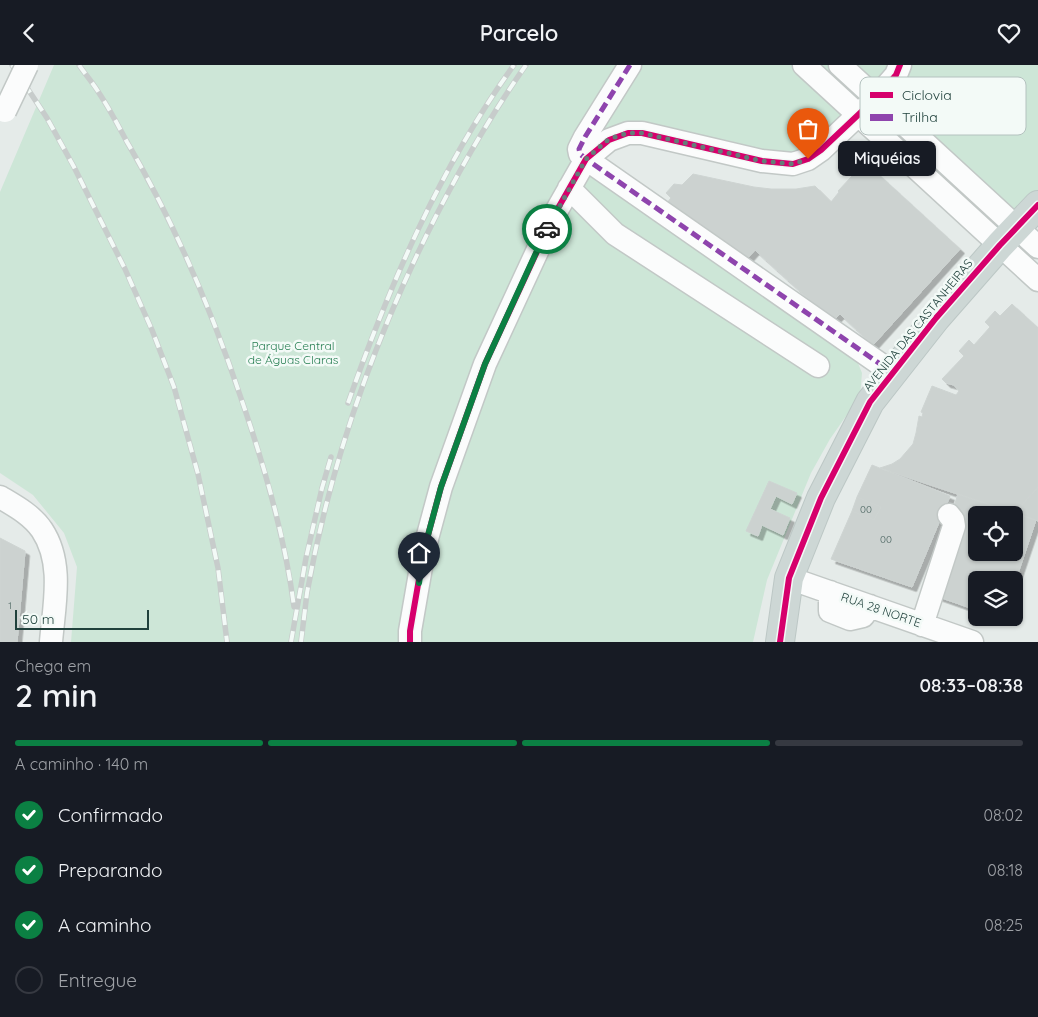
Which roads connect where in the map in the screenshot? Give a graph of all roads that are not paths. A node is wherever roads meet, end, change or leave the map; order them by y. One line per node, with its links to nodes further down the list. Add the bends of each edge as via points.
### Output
1 (27, 65): 9 (street, bridge)
2 (630, 65): 12 (street, via 585,137 580,153)
3 (804, 65): 8 (street)
4 (840, 65): 7 (street)
5 (900, 65): 6 (street)
6 (894, 77)
7 (860, 83)
8 (859, 115): 12 (street, via 821,150 793,164 762,161 642,133 628,133 609,139)
9 (2, 117)
10 (884, 135): 15 (street)
11 (911, 135): 15 (street)
12 (586, 159): 13 (street); 19 (street)
13 (569, 188): 18 (street, via 615,233); 25 (street, via 485,364 441,487 424,550)
14 (1038, 205): 15 (main road, AVENIDA DAS CASTANHEIRAS)
15 (1008, 236): 16 (street); 17 (street); 19 (main road, AVENIDA DAS CASTANHEIRAS)
16 (1038, 247)
17 (1038, 280)
18 (818, 367)
19 (892, 373): 22 (main road, AVENIDA DAS CASTANHEIRAS, via 870,402 821,497)
20 (0, 497): 24 (street, via 25,513 41,530 53,553 57,578)
21 (949, 515): 23 (street, via 954,526)
22 (789, 578): 23 (street, RUA 28 NORTE); 26 (main road, AVENIDA DAS CASTANHEIRAS)
23 (922, 625): 27 (street, RUA 28 NORTE)
24 (51, 642)
25 (410, 642)
26 (780, 642)
27 (972, 642)

